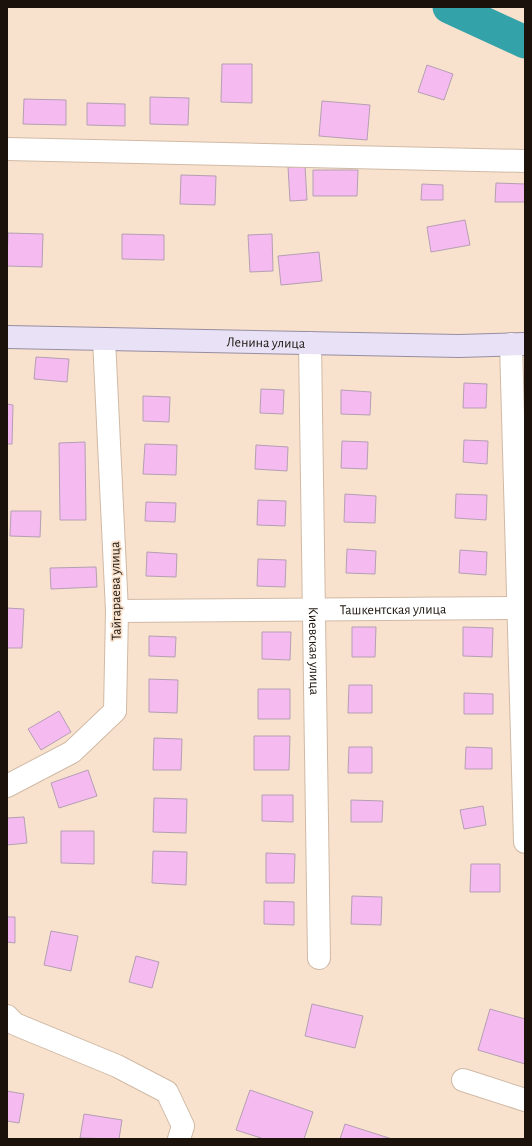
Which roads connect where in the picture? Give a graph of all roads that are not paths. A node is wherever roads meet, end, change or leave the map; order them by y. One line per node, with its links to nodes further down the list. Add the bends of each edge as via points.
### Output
1 (7, 149): 2 (street)
2 (525, 161)
3 (7, 337): 4 (main road, Ленина улица)
4 (104, 339): 5 (main road, Ленина улица); 9 (street, Тайгараева улица)
5 (310, 343): 6 (main road, Ленина улица, via 459,346); 8 (street, Киевская улица)
6 (518, 344): 7 (street)
7 (522, 608): 8 (street, Ташкентская улица); 11 (street)
8 (314, 609): 9 (street, Ташкентская улица); 12 (street, Киевская улица)
9 (117, 611): 10 (street, Тайгараева улица, via 115,710 72,752)
10 (7, 786)
11 (525, 842)
12 (320, 958)
13 (7, 1016): 16 (street, via 15,1024 117,1066 167,1092 183,1126)
14 (463, 1080): 15 (street)
15 (525, 1100)
16 (179, 1139)

